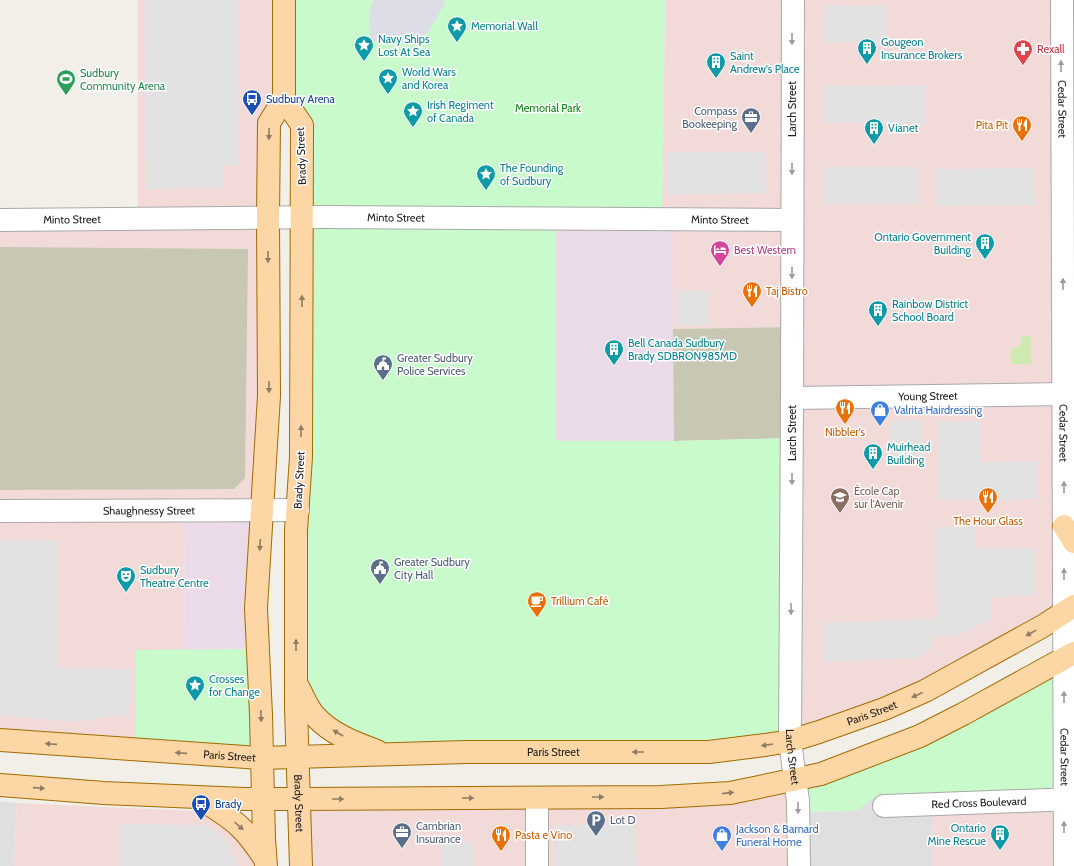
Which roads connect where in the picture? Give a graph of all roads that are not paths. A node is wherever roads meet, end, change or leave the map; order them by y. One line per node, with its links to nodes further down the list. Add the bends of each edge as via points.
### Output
1 (284, 0): 4 (main road)
2 (792, 0): 8 (street, Larch Street, one-way to 8)
3 (1062, 0): 9 (street, Cedar Street, one-way to 3)
4 (284, 99): 5 (main road, Brady Street, via 302,125); 6 (main road, one-way to 6, via 269,123)
5 (303, 217): 6 (street, Minto Street); 8 (street, Minto Street); 12 (main road, Brady Street, one-way to 5, via 301,457)
6 (268, 218): 7 (street, Minto Street); 11 (main road, one-way to 11, via 269,396)
7 (0, 220)
8 (792, 220): 10 (street, Larch Street, one-way to 10)
9 (1063, 394): 10 (street, Young Street); 14 (street, Cedar Street, one-way to 9)
10 (792, 398): 19 (street, Larch Street, one-way to 19)
11 (262, 510): 12 (street, Shaughnessy Street); 13 (street, Shaughnessy Street); 22 (main road, one-way to 22, via 256,608)
12 (298, 510): 17 (main road, Brady Street, one-way to 12)
13 (0, 511)
14 (1069, 534): 15 (street, Cedar Street, one-way to 14)
15 (1069, 610): 16 (street, Cedar Street); 19 (main road, Paris Street, one-way to 19, via 925,691 884,709)
16 (1069, 656): 23 (main road, via 920,736 821,774); 29 (street, Cedar Street, one-way to 16)
17 (296, 684): 20 (main road, one-way to 17, via 335,732 314,715); 21 (main road, Brady Street)
18 (0, 740): 22 (main road, Paris Street, one-way to 18)
19 (790, 741): 20 (main road, Paris Street, one-way to 20, via 709,752); 23 (street, Larch Street)
20 (386, 754): 21 (main road, Paris Street)
21 (298, 756): 22 (main road, Paris Street); 28 (main road, Brady Street)
22 (261, 758): 27 (main road)
23 (794, 780): 26 (main road, one-way to 23, via 730,793); 34 (street, Larch Street, one-way to 34, via 798,801)
24 (0, 785): 25 (main road, one-way to 25, via 104,793)
25 (196, 796): 27 (main road); 31 (main road, one-way to 31, via 240,826)
26 (537, 798): 28 (main road, one-way to 26); 33 (street)
27 (262, 799): 28 (main road); 31 (main road)
28 (299, 799): 32 (main road, Brady Street)
29 (1069, 799): 30 (street, Red Cross Boulevard); 35 (street, Cedar Street, one-way to 29)
30 (884, 806)
31 (266, 863)
32 (301, 866)
33 (537, 866)
34 (799, 866)
35 (1065, 866)

